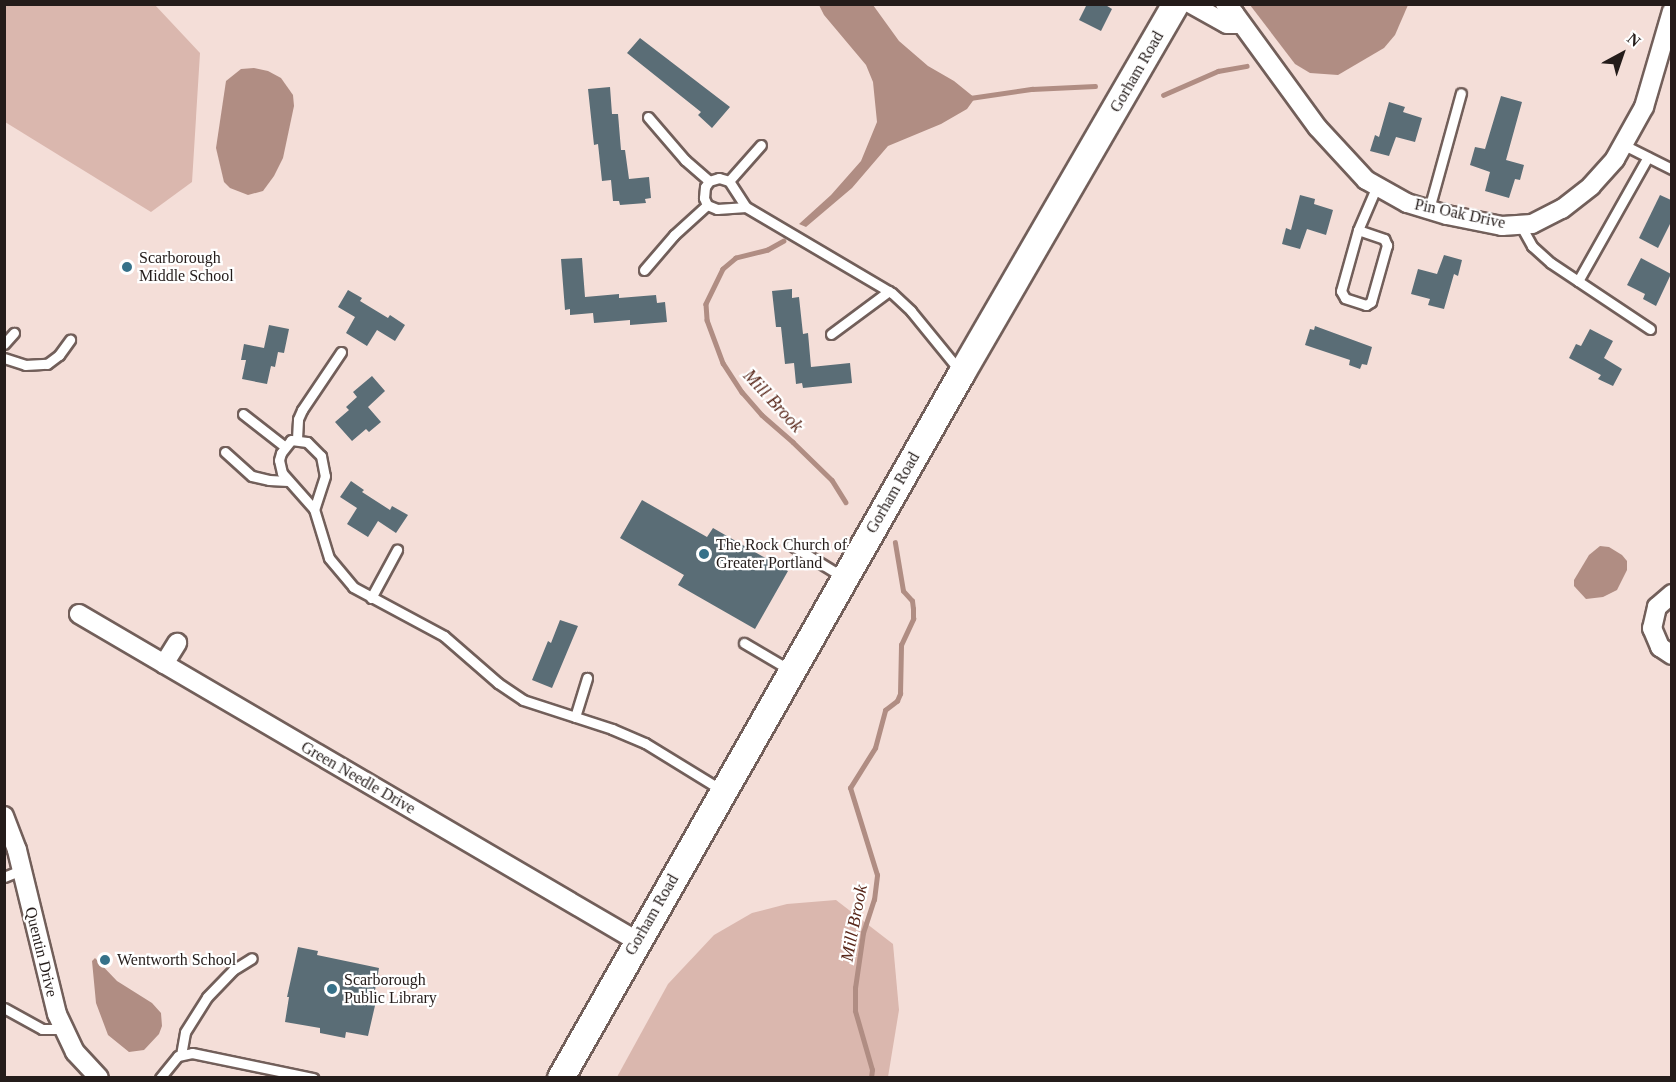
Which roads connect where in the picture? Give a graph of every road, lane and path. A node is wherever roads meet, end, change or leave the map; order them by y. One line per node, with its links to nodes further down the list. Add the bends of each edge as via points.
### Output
1 (1176, 4): 30 (main road, Gorham Road)
2 (1191, 4): 5 (street, via 1227,24)
3 (1225, 4): 5 (street, Pin Oak Drive)
4 (1671, 11): 9 (street, Pin Oak Drive, via 1644,107)
5 (1240, 24): 14 (street, Pin Oak Drive, via 1332,146)
6 (1461, 93): 17 (lane)
7 (648, 117): 12 (lane)
8 (761, 145): 13 (lane)
9 (1624, 145): 10 (lane); 18 (street, Pin Oak Drive, via 1604,173 1577,198 1547,218)
10 (1648, 157): 11 (lane); 21 (lane)
11 (1671, 169)
12 (709, 181): 13 (lane); 15 (lane, via 703,194)
13 (729, 181): 16 (lane)
14 (1376, 188): 17 (street, Pin Oak Drive); 19 (lane)
15 (707, 205): 16 (lane, via 717,209); 20 (lane)
16 (746, 207): 22 (lane)
17 (1429, 209): 18 (street, Pin Oak Drive, via 1488,224)
18 (1521, 225): 21 (lane, via 1532,246)
19 (1358, 230): 19 (lane, via 1341,291 1345,298 1366,305 1371,302 1387,245 1384,240)
20 (644, 270)
21 (1578, 281): 23 (lane)
22 (889, 291): 25 (lane); 30 (lane, via 912,311)
23 (1650, 329)
24 (14, 333): 27 (lane)
25 (831, 334)
26 (70, 340): 29 (lane, via 59,356 47,364 25,365)
27 (4, 344)
28 (341, 352): 32 (lane, via 302,410)
29 (4, 358)
30 (962, 373): 39 (main road, Gorham Road)
31 (243, 414): 33 (lane)
32 (297, 439): 33 (lane); 36 (lane, via 313,446 324,465)
33 (284, 446): 35 (lane, via 279,460)
34 (225, 452): 35 (lane, via 252,476)
35 (288, 481): 36 (lane)
36 (314, 509): 41 (lane, via 329,558 353,587)
37 (791, 545): 39 (lane)
38 (398, 550): 41 (lane)
39 (845, 578): 47 (main road, Gorham Road)
40 (1671, 594): 45 (street, via 1657,607 1652,628 1660,647)
41 (371, 598): 49 (lane, via 444,636 523,700)
42 (78, 614): 46 (street, Green Needle Drive)
43 (177, 643): 46 (street)
44 (744, 643): 47 (lane)
45 (1671, 655)
46 (164, 664): 53 (street, Green Needle Drive)
47 (792, 671): 50 (main road, Gorham Road)
48 (587, 678): 49 (lane)
49 (575, 717): 50 (lane, via 645,743)
50 (723, 791): 53 (main road, Gorham Road)
51 (4, 816): 52 (street, Quentin Drive)
52 (13, 874): 56 (street, Quentin Drive)
53 (637, 941): 61 (main road, Gorham Road)
54 (252, 958): 57 (lane, via 233,970 207,997 185,1032)
55 (4, 1008): 56 (lane, via 42,1029)
56 (63, 1029): 58 (street, Quentin Drive, via 79,1058)
57 (181, 1055): 59 (lane); 60 (lane, via 192,1053)
58 (99, 1077)
59 (160, 1077)
60 (313, 1077)
61 (561, 1077)

